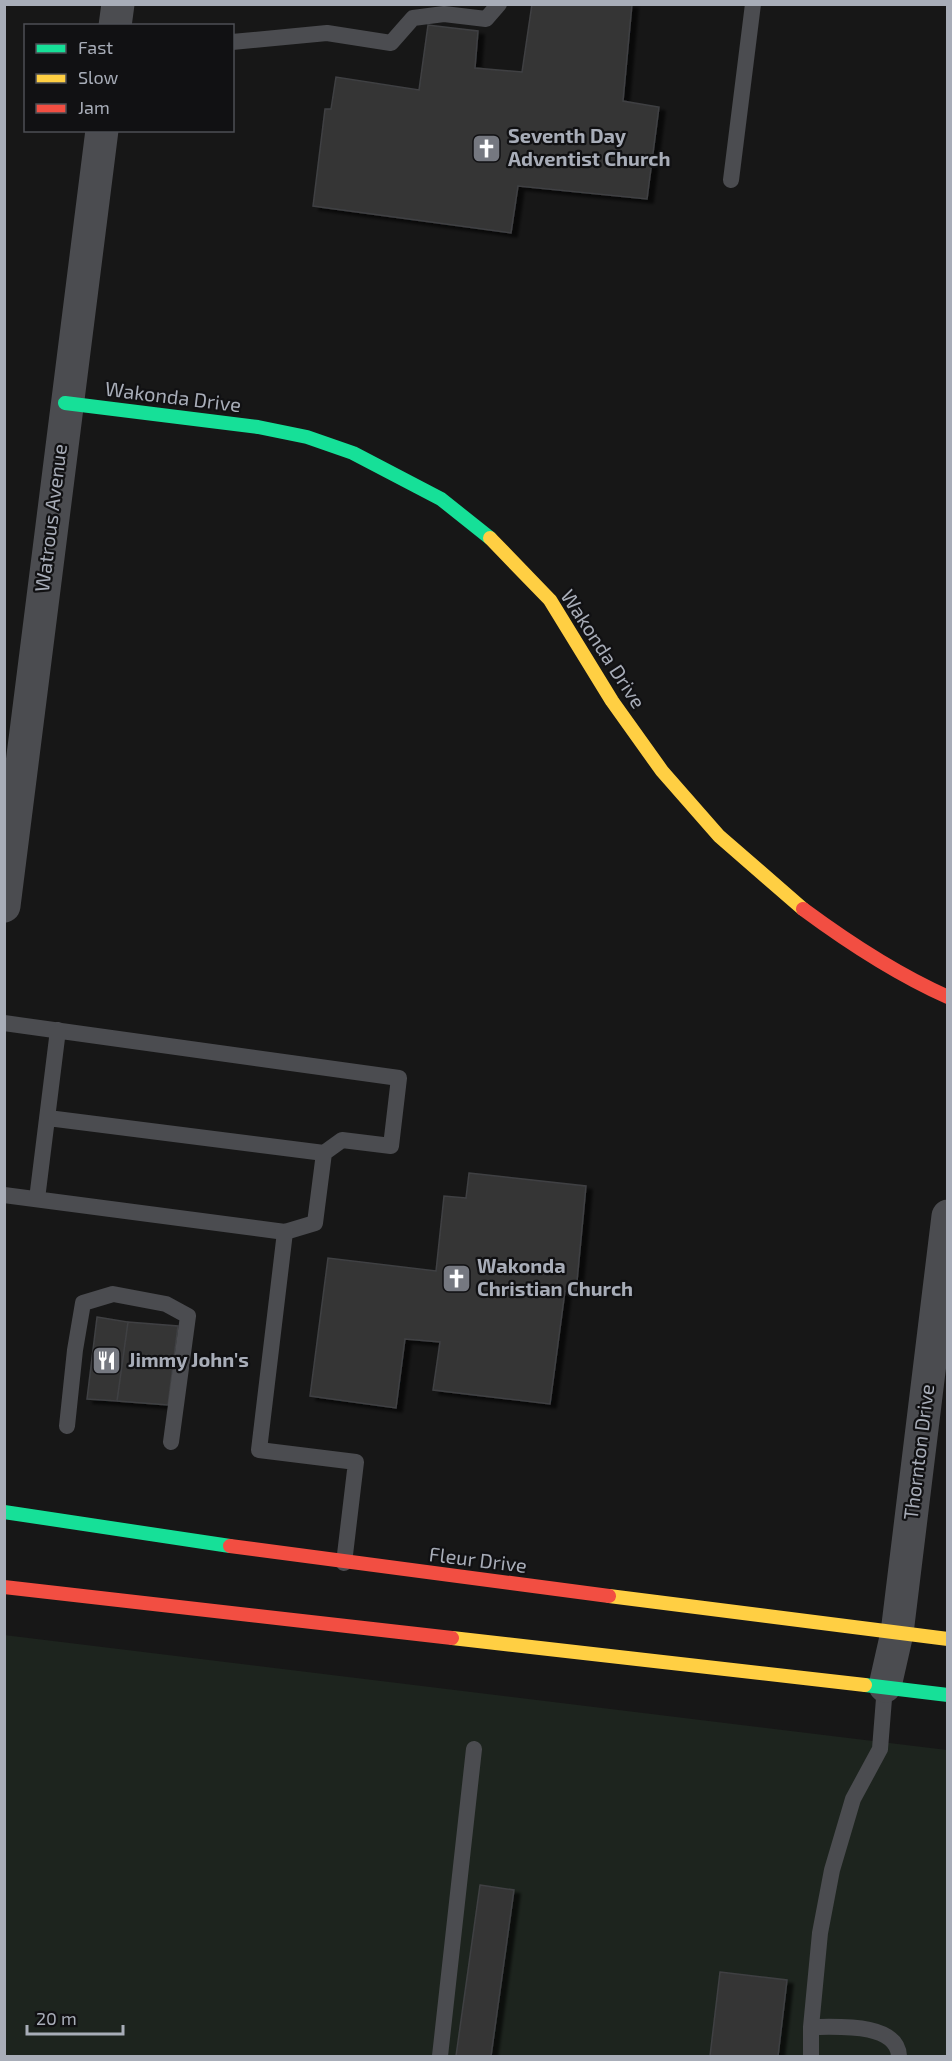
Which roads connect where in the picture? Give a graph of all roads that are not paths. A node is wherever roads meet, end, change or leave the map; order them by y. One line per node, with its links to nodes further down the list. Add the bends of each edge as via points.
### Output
1 (118, 4): 4 (street)
2 (499, 4): 5 (lane, via 486,19 444,14 413,18 391,43 327,33)
3 (753, 4): 7 (lane)
4 (116, 24)
5 (234, 42)
6 (102, 132): 8 (street, Watrous Avenue)
7 (731, 180)
8 (65, 403): 9 (street, Watrous Avenue); 10 (main road, Wakonda Drive, via 258,427 307,437 353,453 441,499 481,529 550,600 612,701 662,771 719,836 783,894 852,945)
9 (4, 906)
10 (948, 997)
11 (4, 1023): 12 (lane)
12 (58, 1030): 13 (lane); 14 (lane, via 399,1078 391,1146 342,1140)
13 (48, 1118): 14 (lane); 16 (lane)
14 (324, 1154): 18 (lane, via 315,1223)
15 (4, 1195): 16 (lane)
16 (37, 1199): 18 (lane)
17 (948, 1216): 24 (street, Thornton Drive)
18 (285, 1232): 22 (lane, via 259,1450 356,1462)
19 (67, 1426): 20 (lane, via 83,1303 113,1294 166,1304 188,1316)
20 (171, 1442)
21 (4, 1512): 22 (main road, Fleur Drive)
22 (344, 1563): 24 (main road, Fleur Drive)
23 (4, 1587): 26 (main road)
24 (897, 1633): 25 (main road, Fleur Drive); 26 (street, Thornton Drive)
25 (948, 1639)
26 (885, 1686): 27 (main road); 29 (lane, via 880,1749 853,1799 831,1870)
27 (948, 1695)
28 (474, 1749): 30 (lane)
29 (811, 2026): 31 (lane); 32 (lane, via 863,2028 886,2035)
30 (440, 2056)
31 (811, 2056)
32 (899, 2056)

